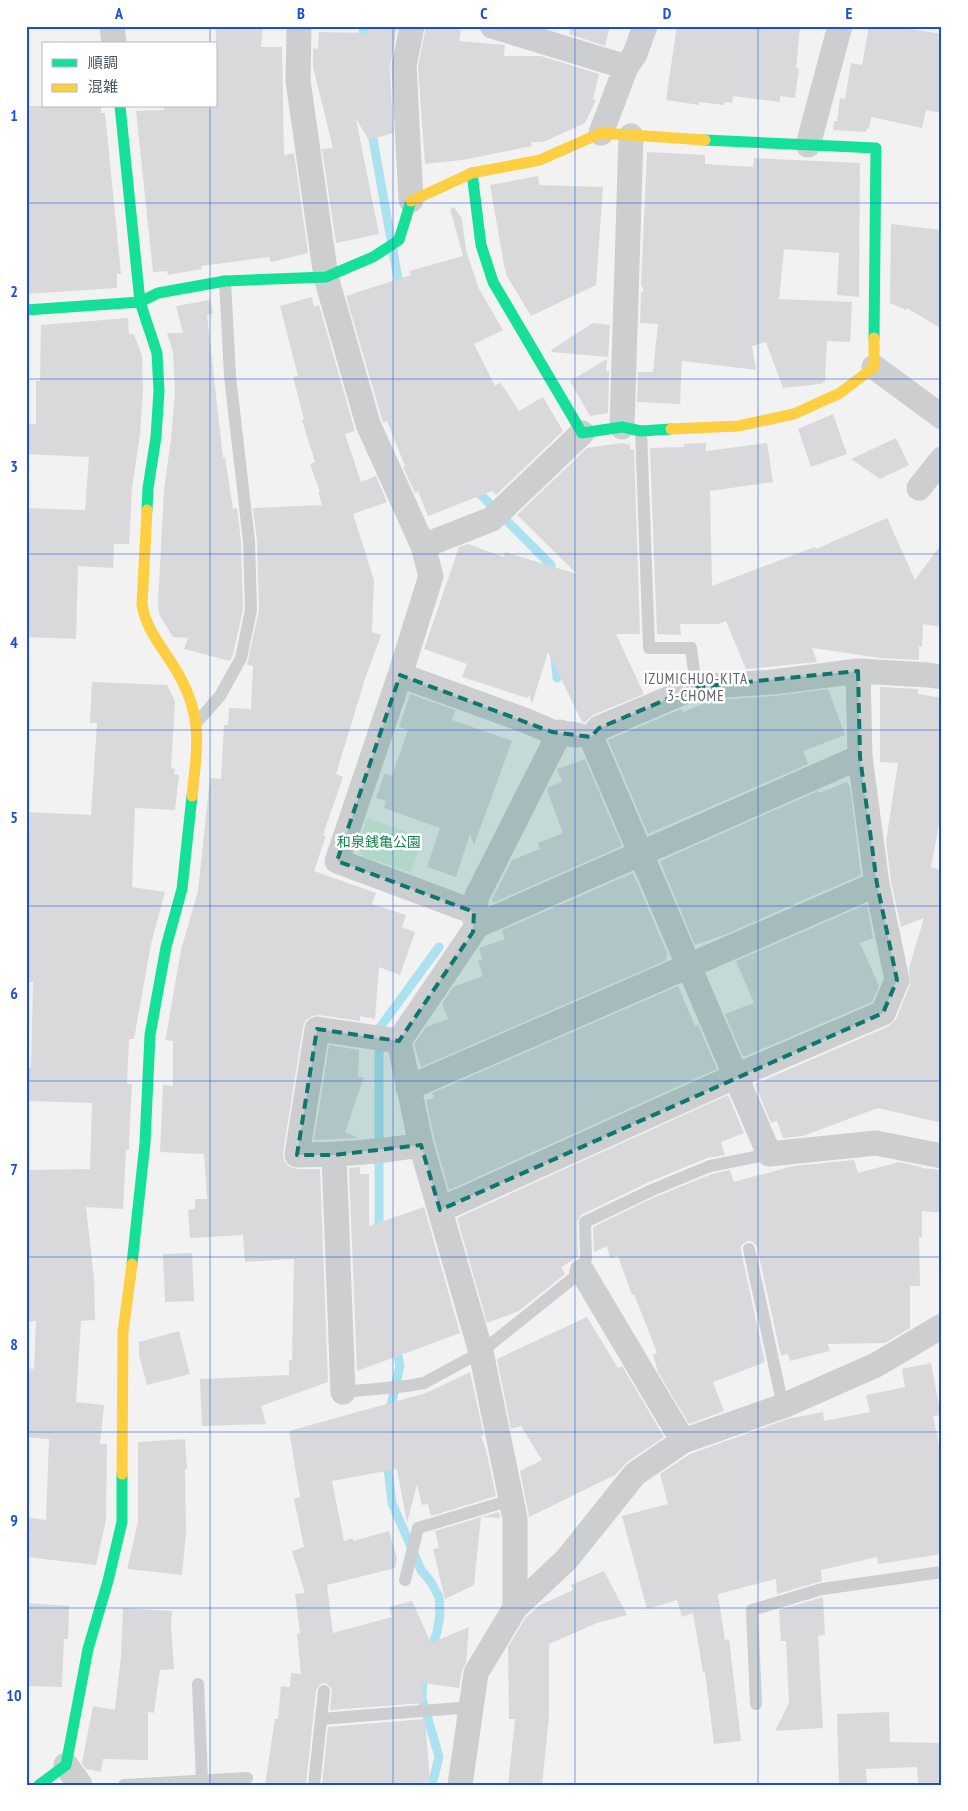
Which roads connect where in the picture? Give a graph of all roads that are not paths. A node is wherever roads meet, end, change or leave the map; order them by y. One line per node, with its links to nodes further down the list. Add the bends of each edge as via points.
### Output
1 (112, 26): 7 (street)
2 (299, 26): 15 (street, via 298,81)
3 (412, 26): 14 (street, via 404,66)
4 (492, 26): 8 (street)
5 (645, 26): 8 (street, via 635,54)
6 (840, 26): 12 (street)
7 (114, 42)
8 (626, 67): 10 (street)
9 (120, 108): 17 (street)
10 (601, 133): 11 (street); 13 (street, via 540,160)
11 (631, 136): 12 (street); 21 (street)
12 (808, 145): 19 (street, via 876,148)
13 (472, 173): 14 (street); 22 (street, via 481,245 493,282)
14 (411, 200): 15 (street, via 399,240 373,257)
15 (326, 278): 16 (street); 25 (street, via 368,424)
16 (225, 281): 17 (street, via 158,293); 30 (lane, via 230,376 249,541 251,610 241,658 220,696)
17 (140, 302): 18 (street); 30 (street, via 157,353 159,391 148,488 142,604 149,629 181,678)
18 (26, 310)
19 (874, 367): 20 (street); 21 (street, via 840,394 794,414 738,426)
20 (942, 417)
21 (632, 429): 22 (street); 29 (lane, via 649,648 691,648)
22 (582, 433): 25 (street, via 500,513)
23 (942, 459): 24 (street)
24 (918, 488)
25 (423, 546): 27 (street, via 431,576)
26 (858, 671): 28 (street); 29 (street, via 773,682); 33 (street)
27 (400, 675): 31 (street); 36 (street, via 338,861 439,899)
28 (942, 677)
29 (696, 687): 32 (street, via 599,728)
30 (197, 722): 62 (street, via 197,754 182,889 166,947 150,1035 145,1143 123,1332 122,1522 88,1649)
31 (556, 732): 32 (street); 36 (street, via 477,896)
32 (591, 737): 34 (street)
33 (860, 757): 34 (street); 35 (street)
34 (641, 854): 36 (street); 37 (street)
35 (877, 884): 37 (street); 39 (street, via 897,980 883,1013)
36 (473, 916): 38 (street, via 474,932)
37 (689, 966): 39 (street); 40 (street)
38 (383, 1039): 40 (street); 43 (street, via 317,1029 297,1155)
39 (736, 1076): 42 (street); 45 (street)
40 (408, 1088): 41 (street)
41 (421, 1145): 43 (street); 45 (street)
42 (768, 1154): 44 (street, via 876,1143); 47 (lane, via 710,1166 585,1222 586,1258)
43 (334, 1155): 50 (street)
44 (942, 1156)
45 (440, 1210): 49 (street)
46 (749, 1249): 51 (lane)
47 (582, 1271): 49 (lane); 52 (street)
48 (942, 1326): 51 (street, via 876,1365)
49 (481, 1352): 50 (lane, via 424,1383); 53 (street)
50 (343, 1392)
51 (783, 1406): 52 (street)
52 (683, 1440): 56 (street, via 635,1474 567,1559)
53 (511, 1500): 55 (lane, via 418,1528); 56 (street, via 515,1518)
54 (942, 1572): 59 (lane, via 822,1589 752,1610)
55 (405, 1580)
56 (515, 1608): 60 (street, via 476,1673)
57 (198, 1684): 64 (lane)
58 (324, 1691): 61 (lane)
59 (756, 1704)
60 (472, 1707): 61 (lane); 68 (street)
61 (321, 1718): 67 (lane)
62 (73, 1775): 65 (street)
63 (247, 1778): 64 (lane)
64 (202, 1780): 66 (lane)
65 (39, 1785)
66 (124, 1785)
67 (314, 1785)
68 (460, 1785)

